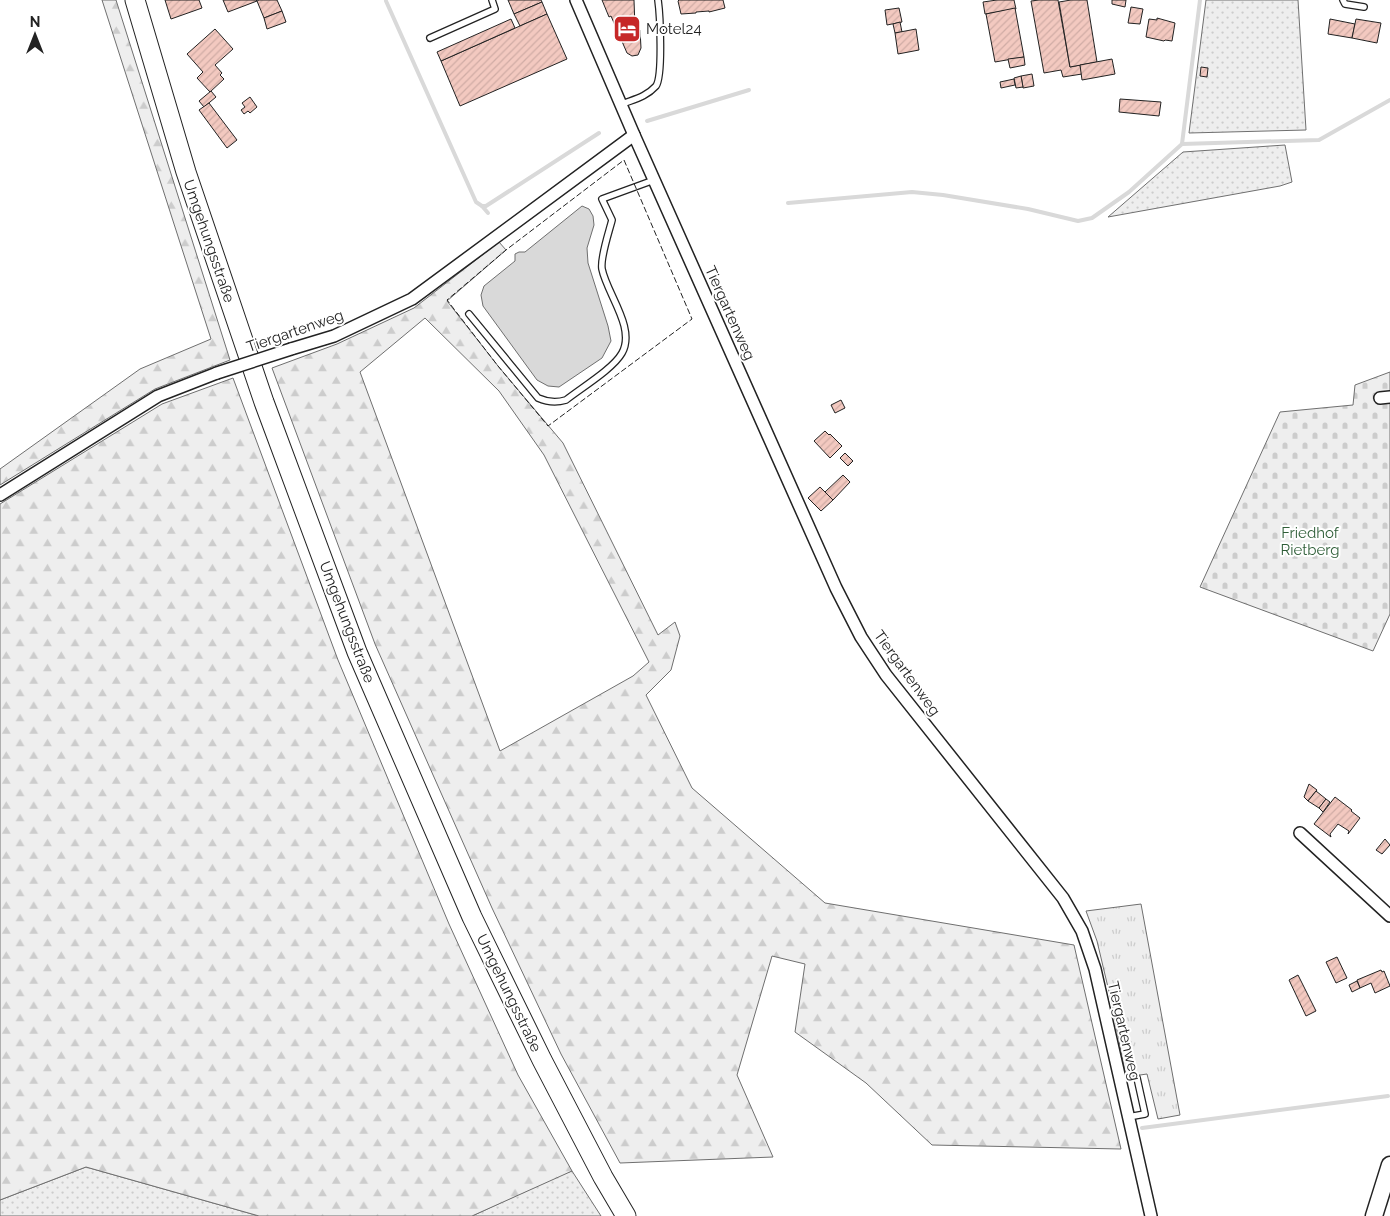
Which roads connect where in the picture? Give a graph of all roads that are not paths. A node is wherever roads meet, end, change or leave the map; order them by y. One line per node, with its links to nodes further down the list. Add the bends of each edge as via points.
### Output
1 (135, 0): 18 (main road, Umgehungsstraße, via 186,172 264,402 357,652 472,917 546,1069)
2 (492, 0): 7 (lane, via 496,9)
3 (576, 0): 8 (street, Tiergartenweg)
4 (658, 0): 8 (lane, via 658,84 645,96)
5 (1343, 0): 6 (lane, via 1345,4)
6 (1364, 7)
7 (430, 38)
8 (622, 104): 9 (street, Tiergartenweg)
9 (634, 136): 10 (street, Tiergartenweg); 12 (street, Tiergartenweg, bridge, via 412,299 334,336 217,373 158,396)
10 (654, 180): 11 (lane, via 602,199 612,220 602,268 623,322 626,340 621,353 610,366 566,400 544,401 538,398); 16 (street, Tiergartenweg, via 804,518 861,637 886,675 1064,898 1082,931 1095,969)
11 (469, 314)
12 (0, 495)
13 (1300, 833): 14 (street)
14 (1390, 916)
15 (1138, 1078): 16 (lane, via 1145,1114)
16 (1128, 1117): 19 (street, Tiergartenweg)
17 (1390, 1165): 20 (street)
18 (626, 1216)
19 (1151, 1216)
20 (1374, 1216)

